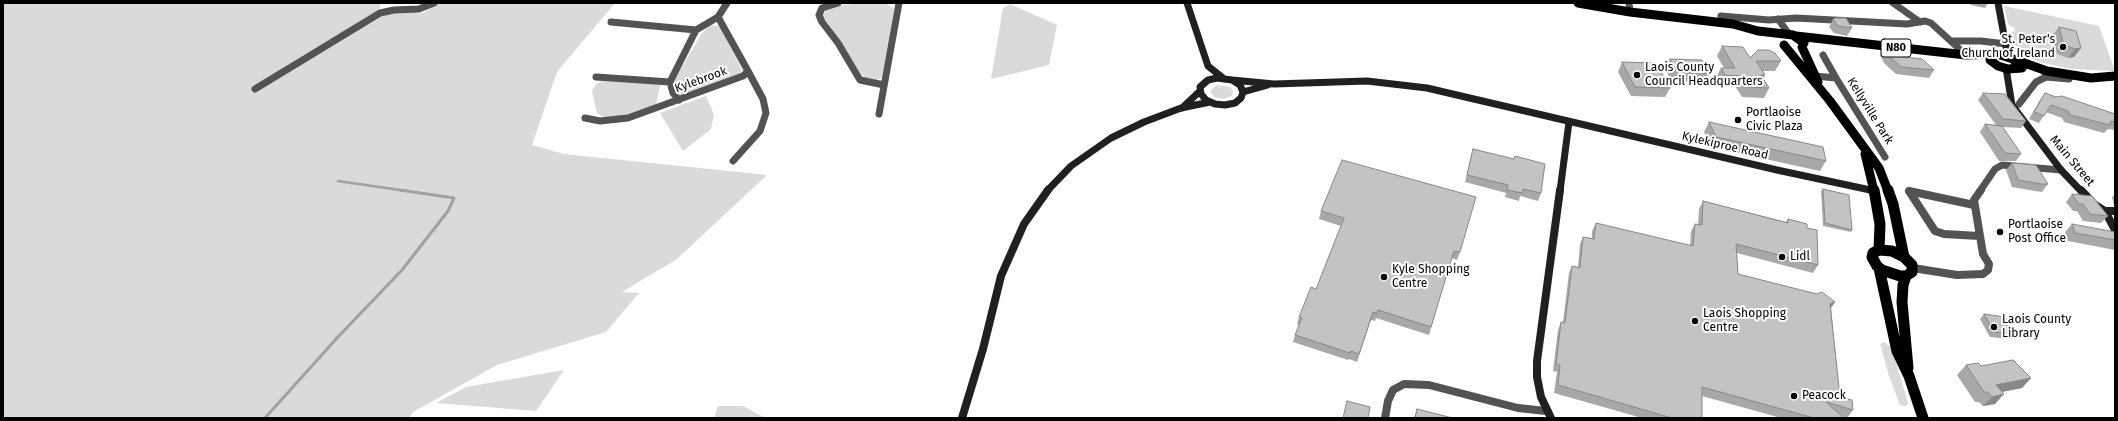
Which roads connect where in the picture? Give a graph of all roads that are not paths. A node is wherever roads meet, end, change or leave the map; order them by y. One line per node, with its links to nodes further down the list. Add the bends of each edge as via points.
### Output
1 (434, 3): 40 (street, via 418,10 380,13)
2 (726, 3): 11 (street)
3 (838, 3): 39 (street, via 822,8 819,15 822,22 860,80)
4 (899, 3): 39 (street)
5 (1188, 3): 26 (street)
6 (1578, 3): 9 (main road)
7 (1893, 3): 14 (street)
8 (1998, 3): 19 (street)
9 (1629, 7): 16 (main road, via 1733,24)
10 (1721, 16): 12 (street)
11 (718, 17): 15 (street); 28 (street, Kylebrook)
12 (1778, 19): 14 (street, via 1907,24); 16 (street)
13 (612, 22): 15 (street)
14 (1920, 22): 18 (street, via 1931,23)
15 (696, 30): 36 (street)
16 (1786, 38): 17 (main road, N80); 20 (main road); 20 (main road, N80, via 1796,48); 43 (main road)
17 (1825, 39): 20 (main road, N80); 23 (main road, N80)
18 (1951, 42): 19 (street, via 1981,41); 23 (street)
19 (2006, 44): 21 (street); 24 (street, via 2007,52)
20 (1803, 45): 30 (main road)
21 (1992, 54): 23 (main road, N80); 24 (main road, N80); 25 (main road, via 1990,60)
22 (1823, 55): 34 (street, Kellyville Park)
23 (1966, 55): 25 (main road, N80)
24 (2013, 61): 27 (main road, N80); 29 (main road, N80)
25 (1996, 65): 27 (main road, N80)
26 (1208, 66): 33 (street); 37 (street)
27 (2006, 68): 46 (street)
28 (748, 71): 44 (street, Kylebrook, via 734,81); 53 (street, via 763,99 766,113 760,131)
29 (2045, 74): 31 (main road, N80, via 2091,78); 46 (street)
30 (1815, 76): 34 (street, Kellyville Park); 43 (main road)
31 (2115, 76)
32 (596, 77): 36 (street)
33 (1222, 78): 35 (street); 37 (street, via 1212,78)
34 (1836, 78): 52 (street, Kellyville Park)
35 (1232, 80): 38 (street); 42 (street, via 1240,85)
36 (670, 82): 44 (street, via 673,93)
37 (1204, 82): 41 (street)
38 (1274, 84): 42 (street); 50 (street, Kylekiproe Road, via 1367,81 1413,86)
39 (884, 85): 48 (street)
40 (255, 89)
41 (1200, 91): 45 (street); 47 (street)
42 (1243, 92): 45 (street, via 1241,98 1230,104)
43 (1823, 93): 51 (main road)
44 (679, 100): 49 (street, Kylebrook, via 628,118 600,121)
45 (1210, 102): 47 (street)
46 (2015, 104): 54 (street, Main Street)
47 (1181, 108): 67 (street, via 1128,129 1092,150 1055,181 1036,206 1024,224 1001,276)
48 (879, 114)
49 (585, 118)
50 (1569, 122): 55 (street, Kylekiproe Road); 66 (street, via 1539,344 1538,377 1541,397)
51 (1862, 148): 55 (main road); 62 (main road, via 1879,168 1888,188)
52 (1885, 157)
53 (733, 161)
54 (2062, 169): 56 (street, via 1998,167 1976,197); 57 (street, Main Street, via 2094,204)
55 (1875, 191): 61 (main road, via 1880,224)
56 (1974, 205): 60 (street); 60 (street, via 1909,191 1935,231)
57 (2105, 211): 58 (street); 59 (street, Main Street)
58 (2115, 211)
59 (2115, 230)
60 (1979, 236): 64 (street, via 1983,254 1989,264 1988,270 1983,274)
61 (1880, 250): 62 (main road, via 1892,251); 63 (main road, via 1873,253 1872,257)
62 (1904, 257): 64 (main road)
63 (1879, 268): 64 (main road, via 1893,275); 65 (main road, via 1897,351)
64 (1910, 272): 65 (main road, via 1903,285 1902,302)
65 (1909, 376): 69 (main road)
66 (1549, 415): 68 (street, via 1429,385 1404,384 1393,390)
67 (962, 418)
68 (1385, 418)
69 (1923, 418)

